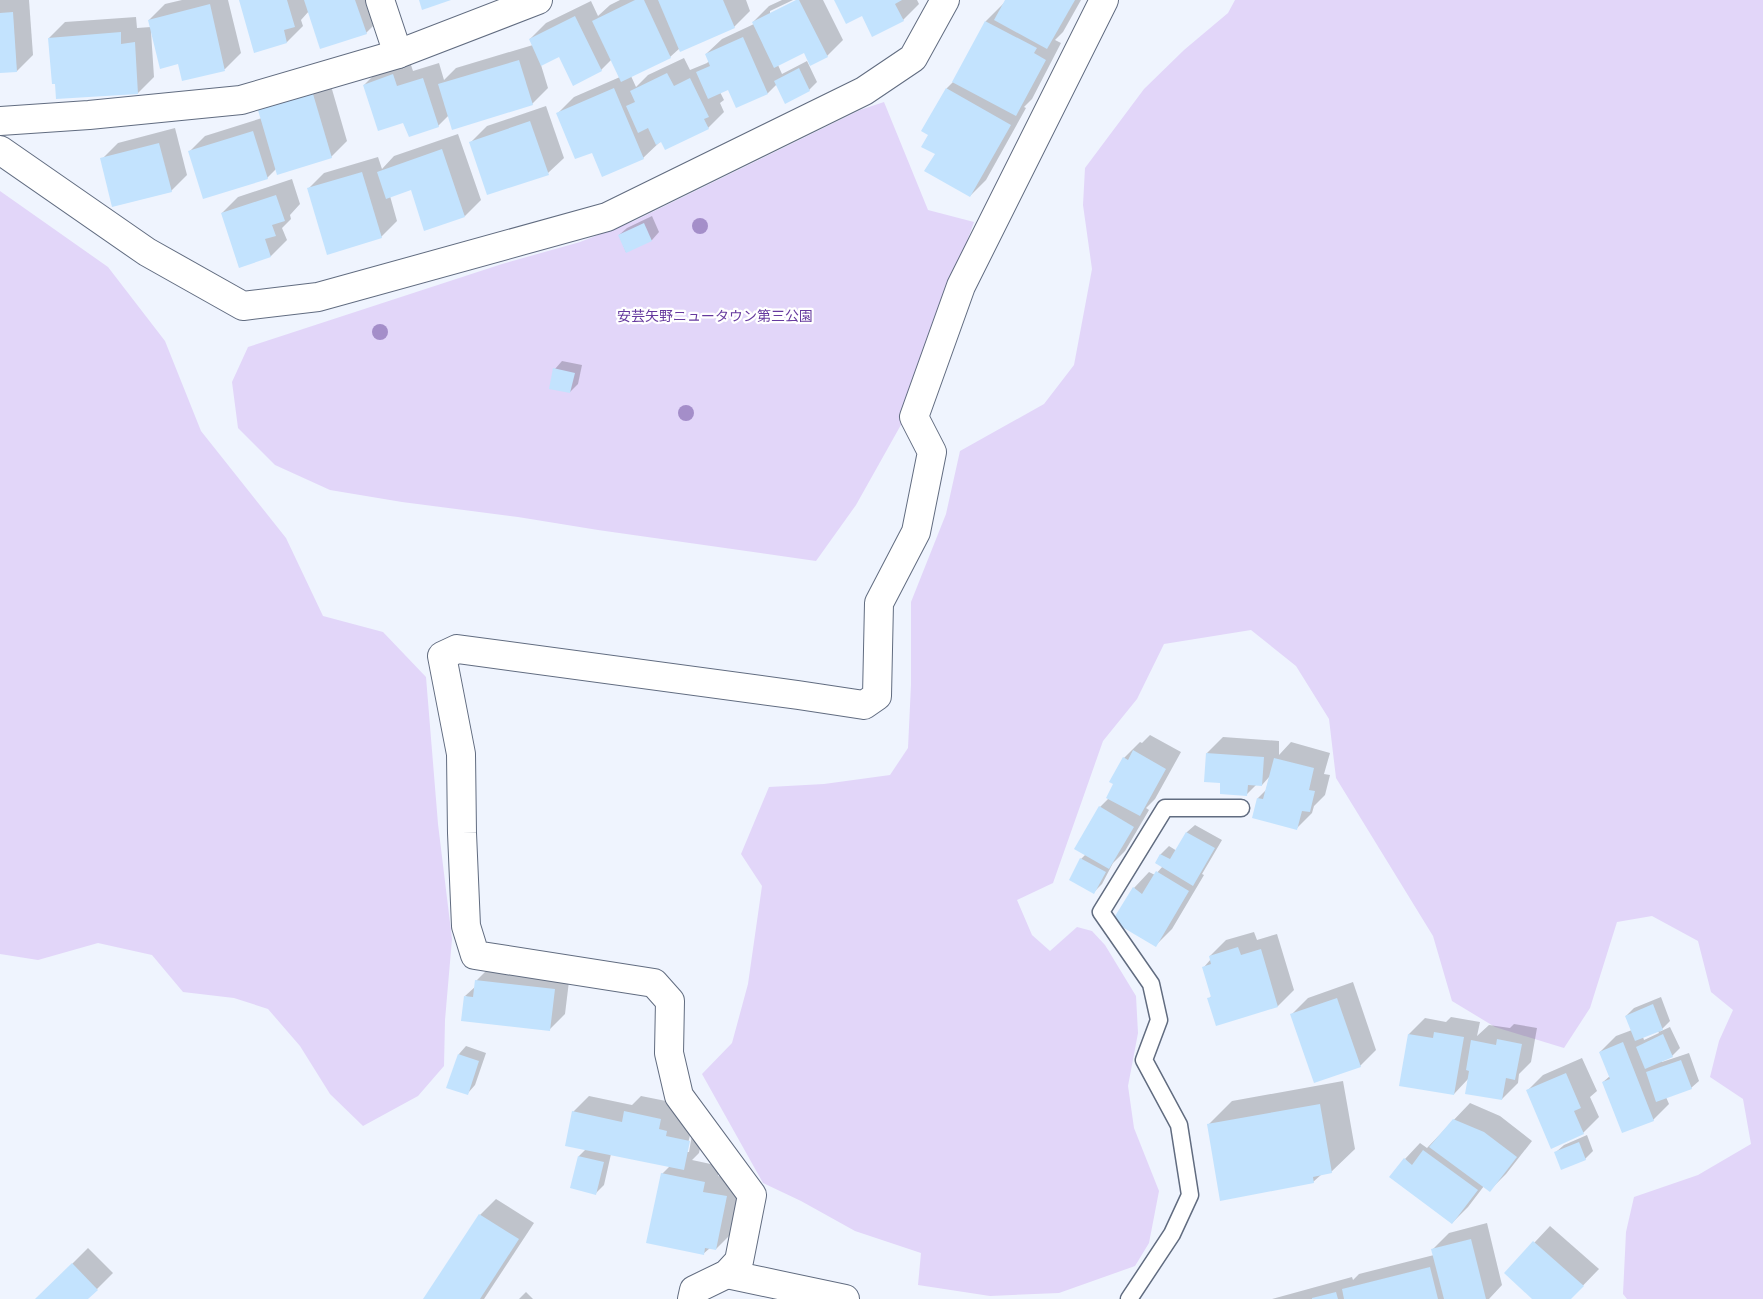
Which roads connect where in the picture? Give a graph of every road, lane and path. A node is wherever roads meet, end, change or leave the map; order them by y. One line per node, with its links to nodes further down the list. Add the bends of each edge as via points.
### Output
1 (380, 0): 5 (street)
2 (538, 0): 5 (street)
3 (945, 0): 7 (street, via 913,58 864,91 607,216 318,297 243,306 147,252)
4 (1104, 0): 9 (street, via 961,286 914,417 932,452 916,532 879,603 877,696 864,705 457,649 442,656 461,754 466,926 475,955 654,982 670,1001 669,1053 679,1096 752,1195 739,1261)
5 (398, 54): 6 (street, via 241,100)
6 (0, 121)
7 (0, 150)
8 (1241, 808): 12 (lane, via 1165,808 1102,912 1151,984 1159,1020 1144,1060 1179,1125 1190,1195 1172,1234)
9 (727, 1274): 10 (street, via 694,1290); 11 (street)
10 (692, 1299)
11 (845, 1299)
12 (1128, 1299)

